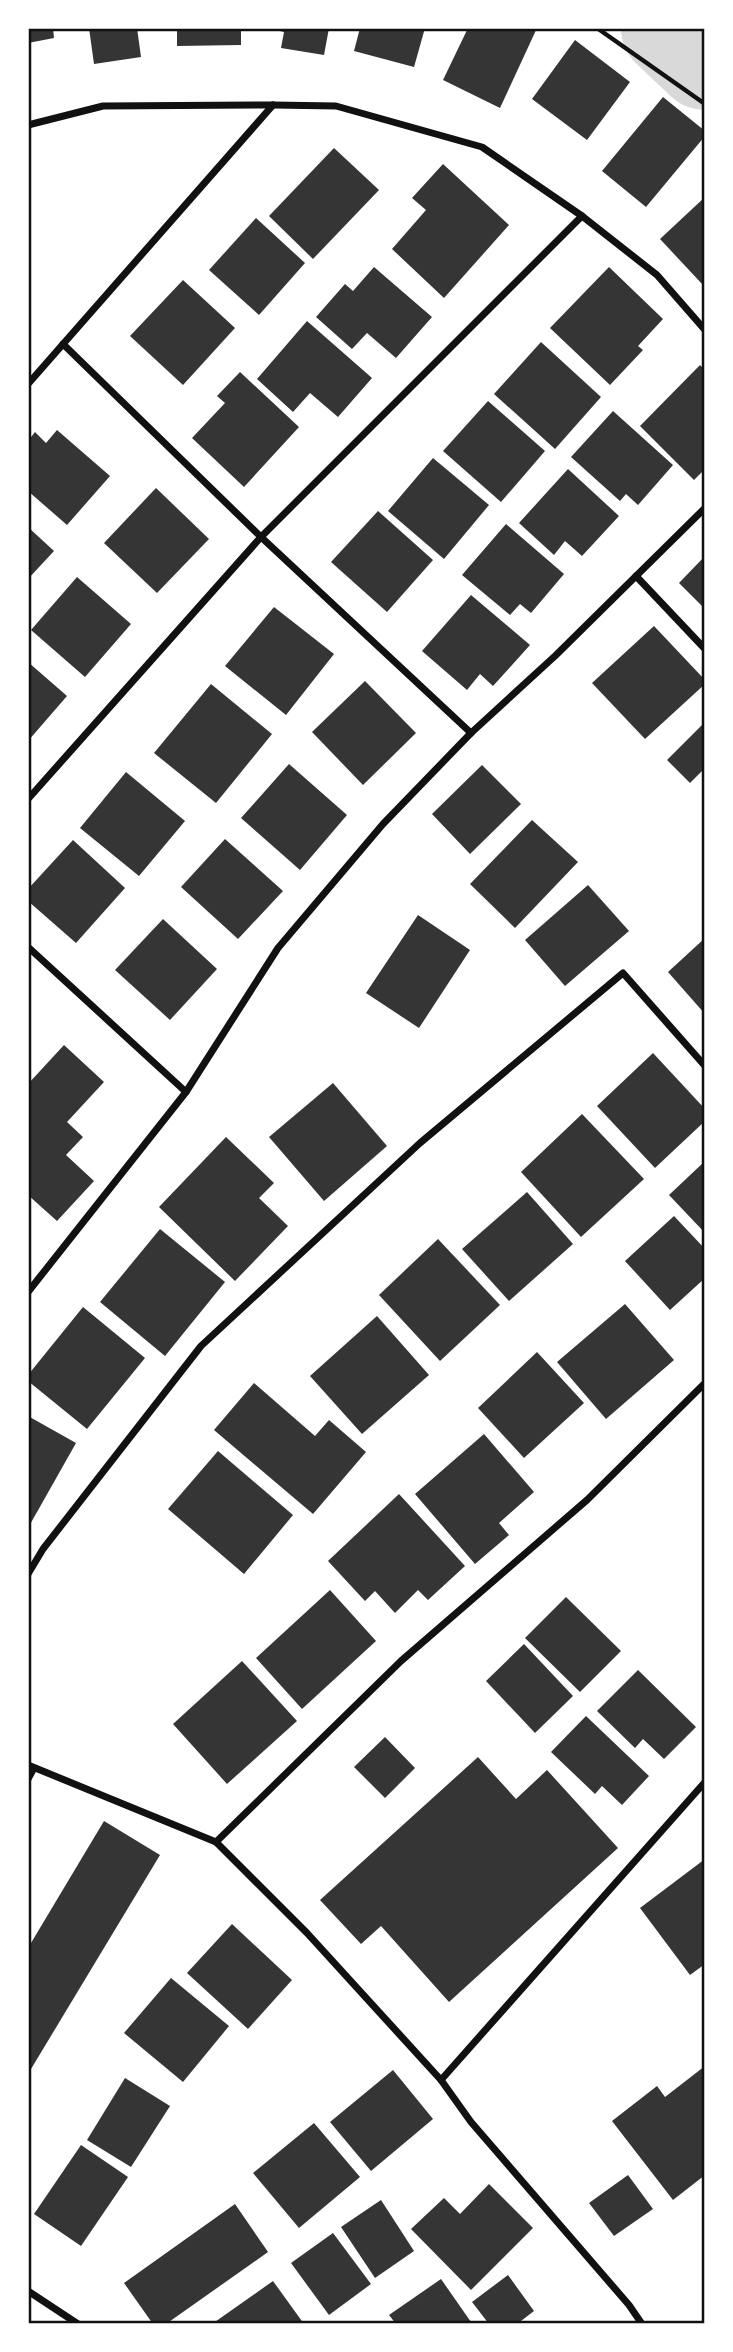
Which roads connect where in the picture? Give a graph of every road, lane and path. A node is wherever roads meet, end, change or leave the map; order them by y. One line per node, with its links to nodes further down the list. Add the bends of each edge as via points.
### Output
1 (597, 28): 2 (path)
2 (705, 104)
3 (273, 105): 4 (street, via 103,106); 5 (street, via 335,106 482,147); 7 (street)
4 (28, 125)
5 (582, 216): 6 (street, via 657,275); 10 (street)
6 (705, 330)
7 (63, 344): 8 (street); 10 (street)
8 (28, 384)
9 (705, 508): 11 (street)
10 (261, 537): 13 (street); 14 (street)
11 (636, 576): 12 (street); 13 (street)
12 (705, 649)
13 (471, 733): 17 (street, via 383,824 278,948)
14 (28, 799)
15 (28, 947): 17 (street)
16 (705, 1066): 20 (street, via 622,973 420,1143 201,1346)
17 (186, 1092): 18 (street)
18 (28, 1292)
19 (705, 1383): 24 (street, via 587,1500 401,1661)
20 (28, 1574)
21 (31, 1767): 22 (street); 24 (street)
22 (28, 1779)
23 (705, 1782): 25 (street)
24 (216, 1842): 25 (street, via 307,1933)
25 (441, 2080): 28 (street, via 471,2122)
26 (28, 2291): 27 (street)
27 (78, 2324)
28 (642, 2324)

